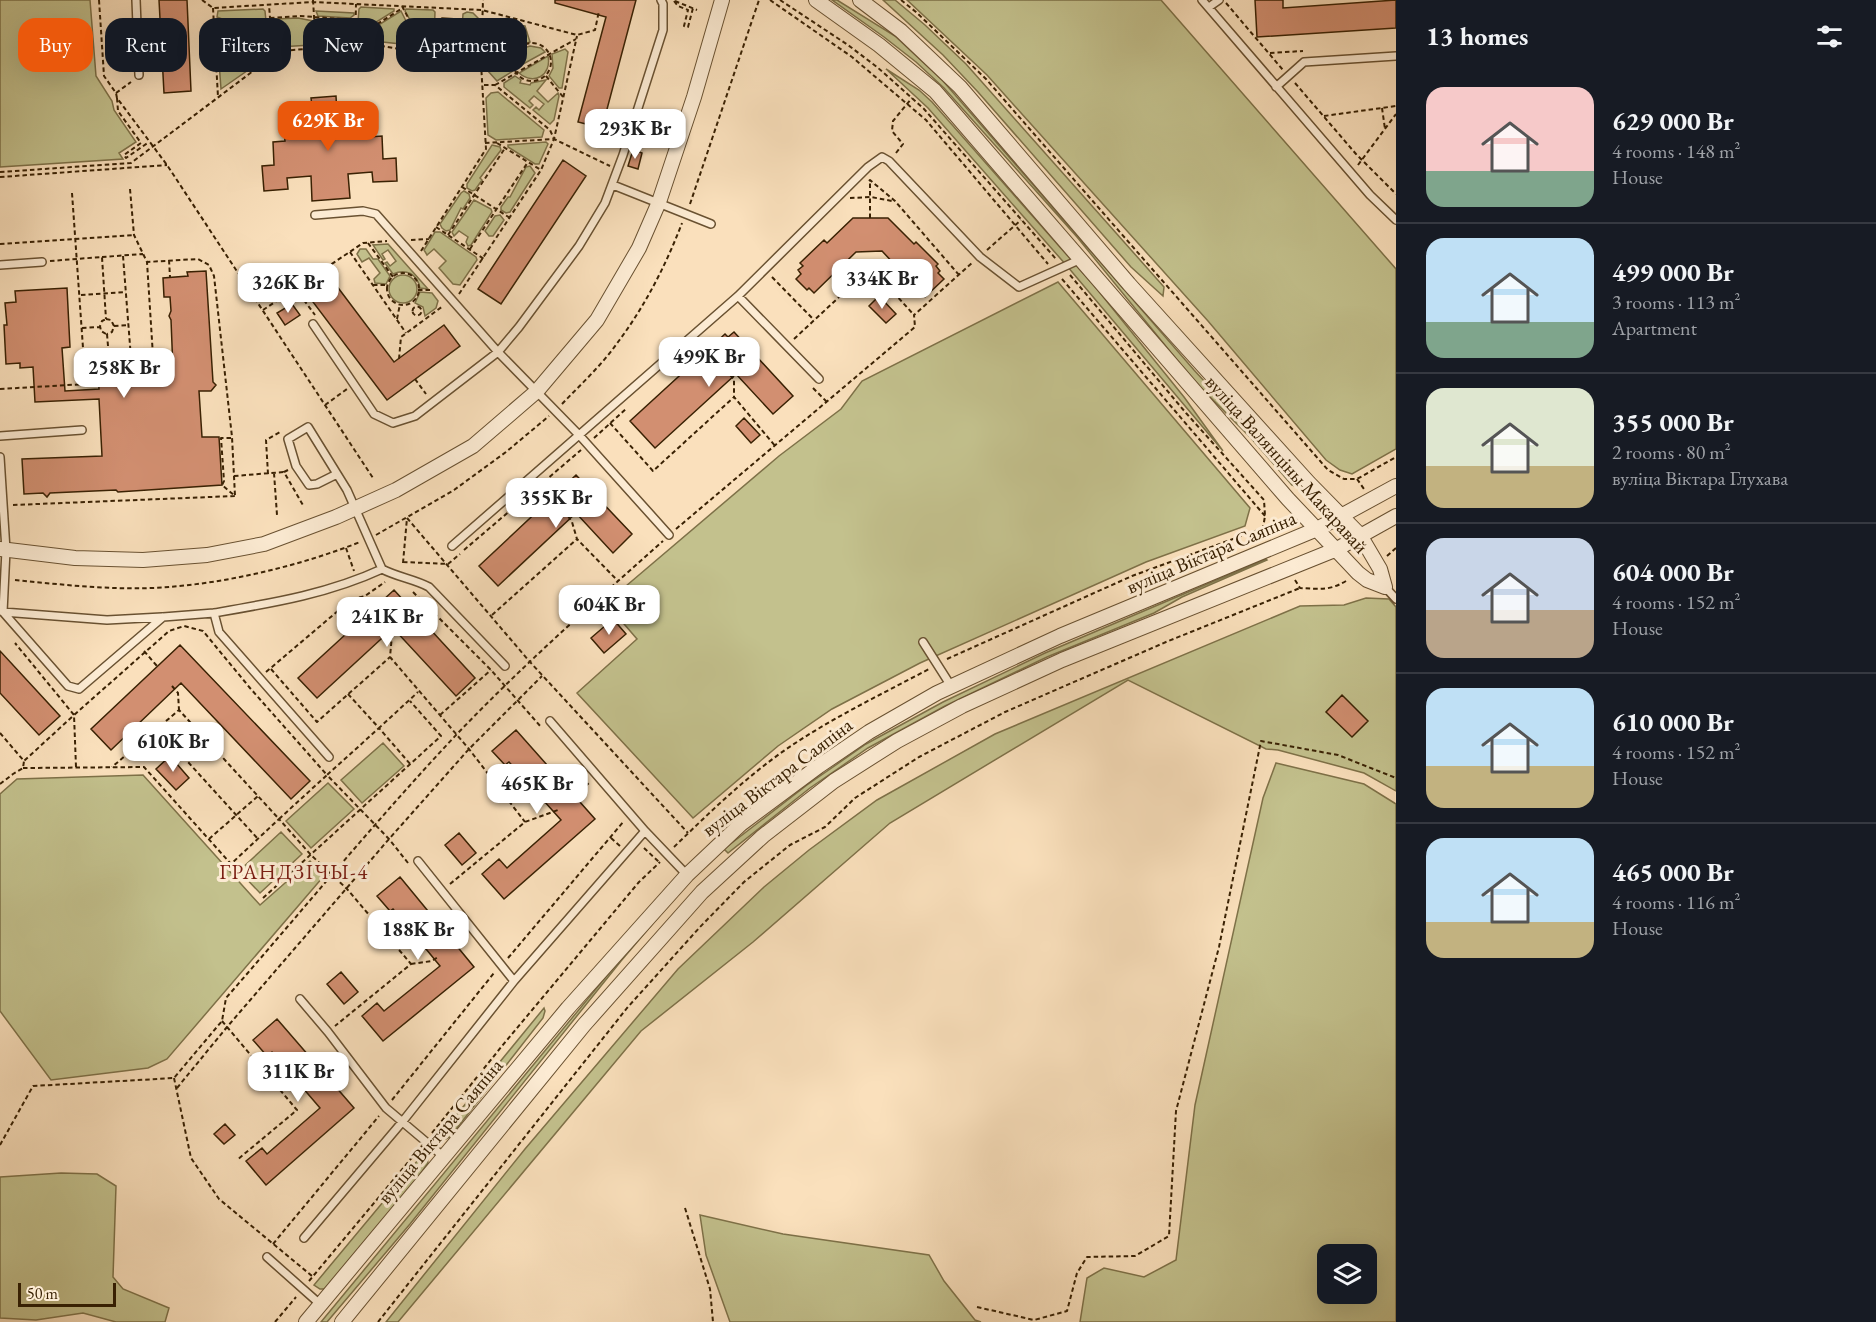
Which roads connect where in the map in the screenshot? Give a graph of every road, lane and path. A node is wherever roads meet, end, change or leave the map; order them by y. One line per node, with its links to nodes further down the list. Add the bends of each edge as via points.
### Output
1 (99, 0): 50 (path, via 104,76)
2 (136, 0): 42 (lane)
3 (201, 0): 20 (path)
4 (483, 0): 23 (path)
5 (661, 0): 73 (lane, via 663,30)
6 (722, 0): 91 (street)
7 (759, 0): 93 (path)
8 (770, 0): 52 (path, via 852,57)
9 (780, 0): 51 (path, via 848,45)
10 (816, 0): 119 (street, вуліца Валянціны Макаравай, via 935,91)
11 (860, 0): 204 (street, вуліца Валянціны Макаравай, via 901,31 960,87 1129,284)
12 (901, 0): 188 (path, via 986,79 1328,470 1344,480 1357,479)
13 (1202, 0): 19 (lane)
14 (1219, 0): 19 (lane)
15 (1223, 0): 44 (path)
16 (313, 1): 17 (path); 18 (path); 25 (path)
17 (356, 4): 21 (path); 29 (path)
18 (269, 5): 20 (path); 27 (path)
19 (1209, 7): 47 (lane)
20 (213, 8): 26 (path)
21 (401, 8): 23 (path); 30 (path); 32 (path)
22 (695, 9): 22 (path, via 688,27 684,26 688,10 674,1)
23 (482, 10): 31 (path); 33 (path)
24 (599, 11): 33 (path, via 594,30)
25 (314, 17): 27 (path); 28 (path)
26 (214, 18)
27 (270, 18)
28 (328, 18)
29 (356, 18)
30 (406, 18)
31 (482, 18)
32 (384, 19)
33 (577, 37): 35 (path); 49 (path)
34 (527, 45): 35 (path, via 533,43)
35 (549, 53): 37 (path); 43 (path, via 551,64)
36 (1396, 56): 44 (lane, via 1304,62)
37 (527, 66)
38 (217, 72): 48 (path)
39 (252, 72): 48 (path)
40 (481, 72): 45 (path)
41 (516, 72): 43 (path, via 528,81); 46 (path)
42 (139, 75)
43 (546, 76): 49 (path)
44 (1289, 76): 47 (lane); 56 (path)
45 (482, 85): 46 (path); 61 (path)
46 (495, 85): 58 (path, via 550,130)
47 (1276, 87): 98 (lane)
48 (218, 97): 63 (path)
49 (563, 97): 58 (path)
50 (117, 98): 59 (path); 59 (path, via 118,111 141,143 124,155 126,158)
51 (912, 98): 52 (path); 97 (path)
52 (908, 104): 62 (path, via 893,122 892,131); 100 (path)
53 (1396, 106): 54 (path)
54 (1382, 108): 56 (path); 57 (path)
55 (1396, 114): 57 (path)
56 (1323, 116): 65 (path)
57 (1385, 129): 65 (path)
58 (554, 139): 60 (path); 72 (path); 73 (path)
59 (149, 142): 63 (path)
60 (496, 142): 61 (path); 64 (path)
61 (485, 143): 82 (path, via 486,149)
62 (903, 144)
63 (153, 146): 67 (path); 68 (path)
64 (505, 148): 66 (path); 88 (path)
65 (1362, 160): 87 (path)
66 (528, 162): 72 (path); 92 (path)
67 (131, 163): 69 (path); 71 (path)
68 (167, 165): 71 (path); 143 (path)
69 (80, 166): 70 (path); 75 (path)
70 (48, 168): 74 (path); 77 (path)
71 (132, 168): 75 (path)
72 (541, 170): 95 (path)
73 (618, 170): 81 (lane)
74 (15, 171): 76 (path); 78 (path)
75 (80, 171): 77 (path)
76 (0, 172)
77 (49, 174): 78 (path)
78 (15, 176): 79 (path)
79 (0, 177)
80 (870, 180): 83 (path); 89 (path); 90 (path)
81 (613, 185): 91 (lane); 160 (lane, via 579,246)
82 (462, 186): 88 (path); 101 (path)
83 (863, 186)
84 (130, 189): 102 (path)
85 (856, 192): 89 (path, via 849,198)
86 (72, 194): 104 (path)
87 (1396, 194)
88 (475, 195): 92 (path); 103 (path)
89 (871, 197): 90 (path); 96 (path)
90 (895, 201): 127 (path)
91 (659, 202): 93 (lane); 173 (street, via 639,248 597,320)
92 (496, 209): 95 (path); 110 (path)
93 (686, 213): 99 (lane); 179 (path, via 671,253 618,343)
94 (315, 215): 160 (lane, via 363,211 376,214)
95 (510, 218): 118 (path)
96 (870, 218)
97 (1021, 219): 100 (path); 124 (path)
98 (1396, 220)
99 (711, 224)
100 (1015, 225): 115 (path); 125 (path)
101 (436, 227): 103 (path); 105 (path)
102 (134, 235): 104 (path); 113 (path)
103 (448, 235): 110 (path)
104 (75, 239): 109 (path); 117 (path)
105 (429, 239): 106 (path); 112 (path)
106 (410, 240)
107 (389, 241): 108 (path)
108 (368, 243): 111 (path); 129 (path)
109 (0, 244)
110 (470, 249): 118 (path)
111 (350, 252): 130 (path); 143 (path)
112 (421, 252)
113 (143, 254): 114 (path); 122 (path)
114 (123, 256): 116 (path); 134 (path)
115 (980, 256): 125 (lane, via 1019,287); 127 (path); 138 (lane, via 882,157)
116 (102, 258): 117 (path); 135 (path)
117 (77, 259): 121 (path); 137 (path)
118 (484, 259): 136 (path)
119 (1081, 259): 124 (lane); 207 (street, вуліца Валянціны Макаравай)
120 (169, 260): 122 (path); 128 (path); 184 (path, via 198,259 208,265 214,276)
121 (42, 262): 123 (lane)
122 (147, 262): 161 (path, via 153,356)
123 (0, 265)
124 (1063, 267): 125 (lane); 125 (path, via 1264,500 1265,516)
125 (1054, 271)
126 (770, 274): 149 (path)
127 (959, 275): 145 (path)
128 (170, 277)
129 (393, 277): 131 (path); 132 (path, via 408,274 415,279)
130 (373, 285): 131 (path); 147 (path)
131 (388, 285): 140 (path, via 389,297)
132 (418, 290): 133 (path); 139 (path)
133 (432, 290)
134 (126, 292): 135 (path); 151 (path)
135 (105, 293): 137 (path); 146 (path)
136 (459, 294)
137 (80, 295): 154 (path)
138 (738, 296): 158 (lane); 183 (lane)
139 (412, 302): 140 (path); 142 (path)
140 (400, 304): 147 (path)
141 (445, 304): 148 (path)
142 (415, 307): 144 (path, via 414,313); 144 (path, via 421,308)
143 (263, 310): 177 (path)
144 (420, 314): 148 (path)
145 (914, 315): 149 (path, via 875,272 866,272); 176 (path, via 915,327)
146 (106, 319): 152 (path); 153 (path)
147 (397, 320): 155 (path)
148 (424, 320): 155 (path)
149 (814, 320): 158 (path)
150 (313, 324): 170 (lane)
151 (128, 325): 152 (path); 162 (path)
152 (114, 326): 156 (path)
153 (100, 327): 154 (path); 156 (path)
154 (82, 328): 165 (path)
155 (406, 333): 164 (path, via 400,337)
156 (107, 334): 163 (path)
157 (699, 341): 159 (path)
158 (788, 345): 169 (lane)
159 (707, 350)
160 (498, 352): 170 (lane, via 415,416 393,423 374,414); 173 (lane)
161 (144, 357): 162 (path); 166 (path)
162 (131, 358): 163 (path)
163 (109, 359): 165 (path)
164 (399, 359)
165 (84, 362): 172 (path, via 86,384)
166 (146, 371)
167 (730, 375): 175 (path, via 734,379)
168 (415, 379): 174 (path)
169 (819, 379)
170 (354, 384): 177 (path)
171 (810, 384): 176 (path)
172 (0, 389)
173 (537, 391): 179 (lane); 201 (street, via 473,446)
174 (429, 397)
175 (734, 397): 180 (path, via 653,471); 186 (path)
176 (826, 401): 186 (path)
177 (325, 405): 194 (path)
178 (627, 408): 180 (path)
179 (555, 411): 183 (lane); 206 (path, via 454,490)
180 (610, 423): 185 (path)
181 (82, 430): 182 (lane)
182 (0, 436)
183 (580, 436): 185 (lane); 212 (lane)
184 (232, 438): 193 (path); 197 (path, via 221,438 222,485)
185 (587, 444): 195 (path); 208 (lane)
186 (776, 447): 208 (path)
187 (0, 457): 199 (lane)
188 (1396, 457)
189 (296, 466): 190 (path); 192 (lane, via 309,485); 192 (lane, via 288,439 308,427)
190 (284, 472): 191 (path); 200 (path)
191 (274, 473): 193 (path); 202 (path)
192 (337, 474): 201 (lane)
193 (234, 476): 197 (path)
194 (373, 478)
195 (540, 486): 198 (path); 216 (path)
196 (1396, 486): 204 (street, вуліца Віктара Саяпіна)
197 (235, 496): 199 (path)
198 (551, 498)
199 (3, 505): 214 (lane)
200 (304, 507)
201 (354, 510): 210 (lane); 214 (street, via 264,544 207,555 143,560)
202 (277, 515)
203 (568, 516): 211 (path)
204 (1340, 516): 207 (street, вуліца Віктара Саяпіна); 209 (street, вуліца Валянціны Макаравай)
205 (1396, 516): 209 (street, вуліца Віктара Саяпіна)
206 (407, 518): 210 (path); 215 (path); 216 (path)
207 (1317, 529): 213 (street, вуліца Валянціны Макаравай); 247 (street, вуліца Віктара Саяпіна)
208 (669, 535): 220 (path)
209 (1360, 536): 213 (street, вуліца Віктара Саяпіна); 223 (street, вуліца Валянціны Макаравай, via 1380,569)
210 (368, 539): 217 (lane); 219 (path, via 259,573 170,587 99,588)
211 (578, 539): 220 (path); 231 (path)
212 (452, 546)
213 (1337, 549): 223 (street, вуліца Валянціны Макаравай, via 1358,573); 291 (street, вуліца Віктара Саяпіна, via 1062,660 897,741 834,781 763,836)
214 (3, 550): 219 (lane)
215 (403, 562): 216 (path); 218 (path)
216 (448, 564): 231 (path)
217 (382, 569): 218 (lane); 230 (lane, via 327,591)
218 (394, 576): 221 (path); 240 (lane, via 415,579 429,587)
219 (5, 579): 228 (lane)
220 (618, 581): 238 (path)
221 (382, 583): 222 (path); 226 (path, via 365,596)
222 (390, 584)
223 (1385, 586): 227 (lane)
224 (1300, 588): 321 (path, via 1005,712 919,757 855,798 825,827 790,845 744,882 627,1008)
225 (412, 591): 242 (path)
226 (352, 598): 229 (path); 241 (path)
227 (1396, 599)
228 (2, 612): 232 (lane, via 106,620); 232 (lane, via 68,686 79,688)
229 (370, 612)
230 (213, 613): 232 (lane); 244 (lane, via 219,632)
231 (491, 615): 238 (path)
232 (163, 617)
233 (386, 629): 237 (path, via 392,635)
234 (15, 642): 254 (path)
235 (923, 642): 247 (lane)
236 (144, 651): 239 (path); 248 (path, via 169,631 184,626 203,631); 254 (path)
237 (390, 657): 249 (path); 250 (path)
238 (530, 662): 243 (path); 246 (path)
239 (157, 666)
240 (504, 666)
241 (271, 668): 244 (path); 250 (path, via 317,722)
242 (491, 670): 246 (path); 255 (path)
243 (542, 676): 252 (path); 282 (path)
244 (259, 678): 248 (path); 263 (lane)
245 (172, 686): 253 (path, via 178,693)
246 (505, 686): 252 (path); 261 (path)
247 (951, 686): 287 (street, вуліца Віктара Саяпіна, via 869,732 819,766 741,824)
248 (250, 688): 269 (path)
249 (419, 692): 251 (path); 255 (path)
250 (348, 694): 257 (path)
251 (410, 701): 257 (path); 265 (path, via 441,736)
252 (519, 701): 260 (path); 262 (path)
253 (179, 710): 258 (path); 273 (path)
254 (74, 715): 264 (path); 266 (path)
255 (440, 715): 261 (path)
256 (550, 721): 281 (lane)
257 (379, 728): 265 (path); 269 (path)
258 (158, 729): 267 (path); 277 (path)
259 (0, 733): 264 (path)
260 (547, 733)
261 (457, 735): 262 (path); 288 (path)
262 (469, 749): 279 (path); 289 (path)
263 (329, 757)
264 (24, 761): 268 (path)
265 (411, 765): 285 (path)
266 (76, 767): 267 (path); 268 (path)
267 (112, 767): 283 (path, via 144,767)
268 (23, 768): 272 (path)
269 (327, 775): 278 (path)
270 (1396, 778): 317 (path, via 1338,755 1261,741 1219,947 1176,1111 1169,1236 1134,1256 1087,1257 1077,1273 1067,1311 1034,1320)
271 (590, 782): 274 (path)
272 (0, 784)
273 (258, 796): 277 (path); 278 (path)
274 (574, 796)
275 (558, 810): 279 (path)
276 (618, 814): 280 (path)
277 (236, 815): 283 (path); 284 (path)
278 (279, 819): 284 (path); 285 (path)
279 (525, 822): 290 (path)
280 (625, 822)
281 (645, 831): 287 (lane); 297 (lane)
282 (688, 833)
283 (209, 839): 284 (path, via 231,864)
284 (258, 839)
285 (311, 855): 288 (path); 292 (path)
286 (418, 861): 290 (lane)
287 (687, 875): 291 (street); 308 (street, вуліца Віктара Саяпіна, via 568,1008)
288 (332, 876): 289 (path); 299 (path, via 226,999)
289 (347, 889): 296 (path); 300 (path)
290 (441, 890): 297 (lane)
291 (702, 892): 320 (street, вуліца Віктара Саяпіна, via 584,1025)
292 (263, 898)
293 (465, 934): 294 (path)
294 (454, 944)
295 (438, 957): 296 (path)
296 (411, 964): 301 (path)
297 (514, 981): 305 (lane)
298 (300, 999): 301 (lane)
299 (222, 1021): 300 (path); 302 (path)
300 (226, 1027): 303 (path); 309 (path, via 297,1110)
301 (328, 1032): 304 (lane)
302 (174, 1078): 303 (path); 307 (path, via 33,1086)
303 (177, 1088): 312 (path, via 191,1158 219,1199)
304 (386, 1107): 305 (lane); 312 (path)
305 (403, 1121): 306 (lane); 311 (lane)
306 (425, 1142): 308 (lane); 314 (path)
307 (0, 1145)
308 (444, 1157): 316 (street, вуліца Віктара Саяпіна)
309 (237, 1160)
310 (686, 1208): 322 (path, via 710,1289)
311 (304, 1238)
312 (273, 1244): 314 (path)
313 (267, 1257): 315 (lane)
314 (313, 1277): 315 (path)
315 (302, 1289): 316 (lane); 318 (path)
316 (321, 1305): 319 (street, вуліца Віктара Саяпіна)
317 (976, 1306)
318 (275, 1322)
319 (306, 1322)
320 (342, 1322)
321 (378, 1322)
322 (713, 1322)

